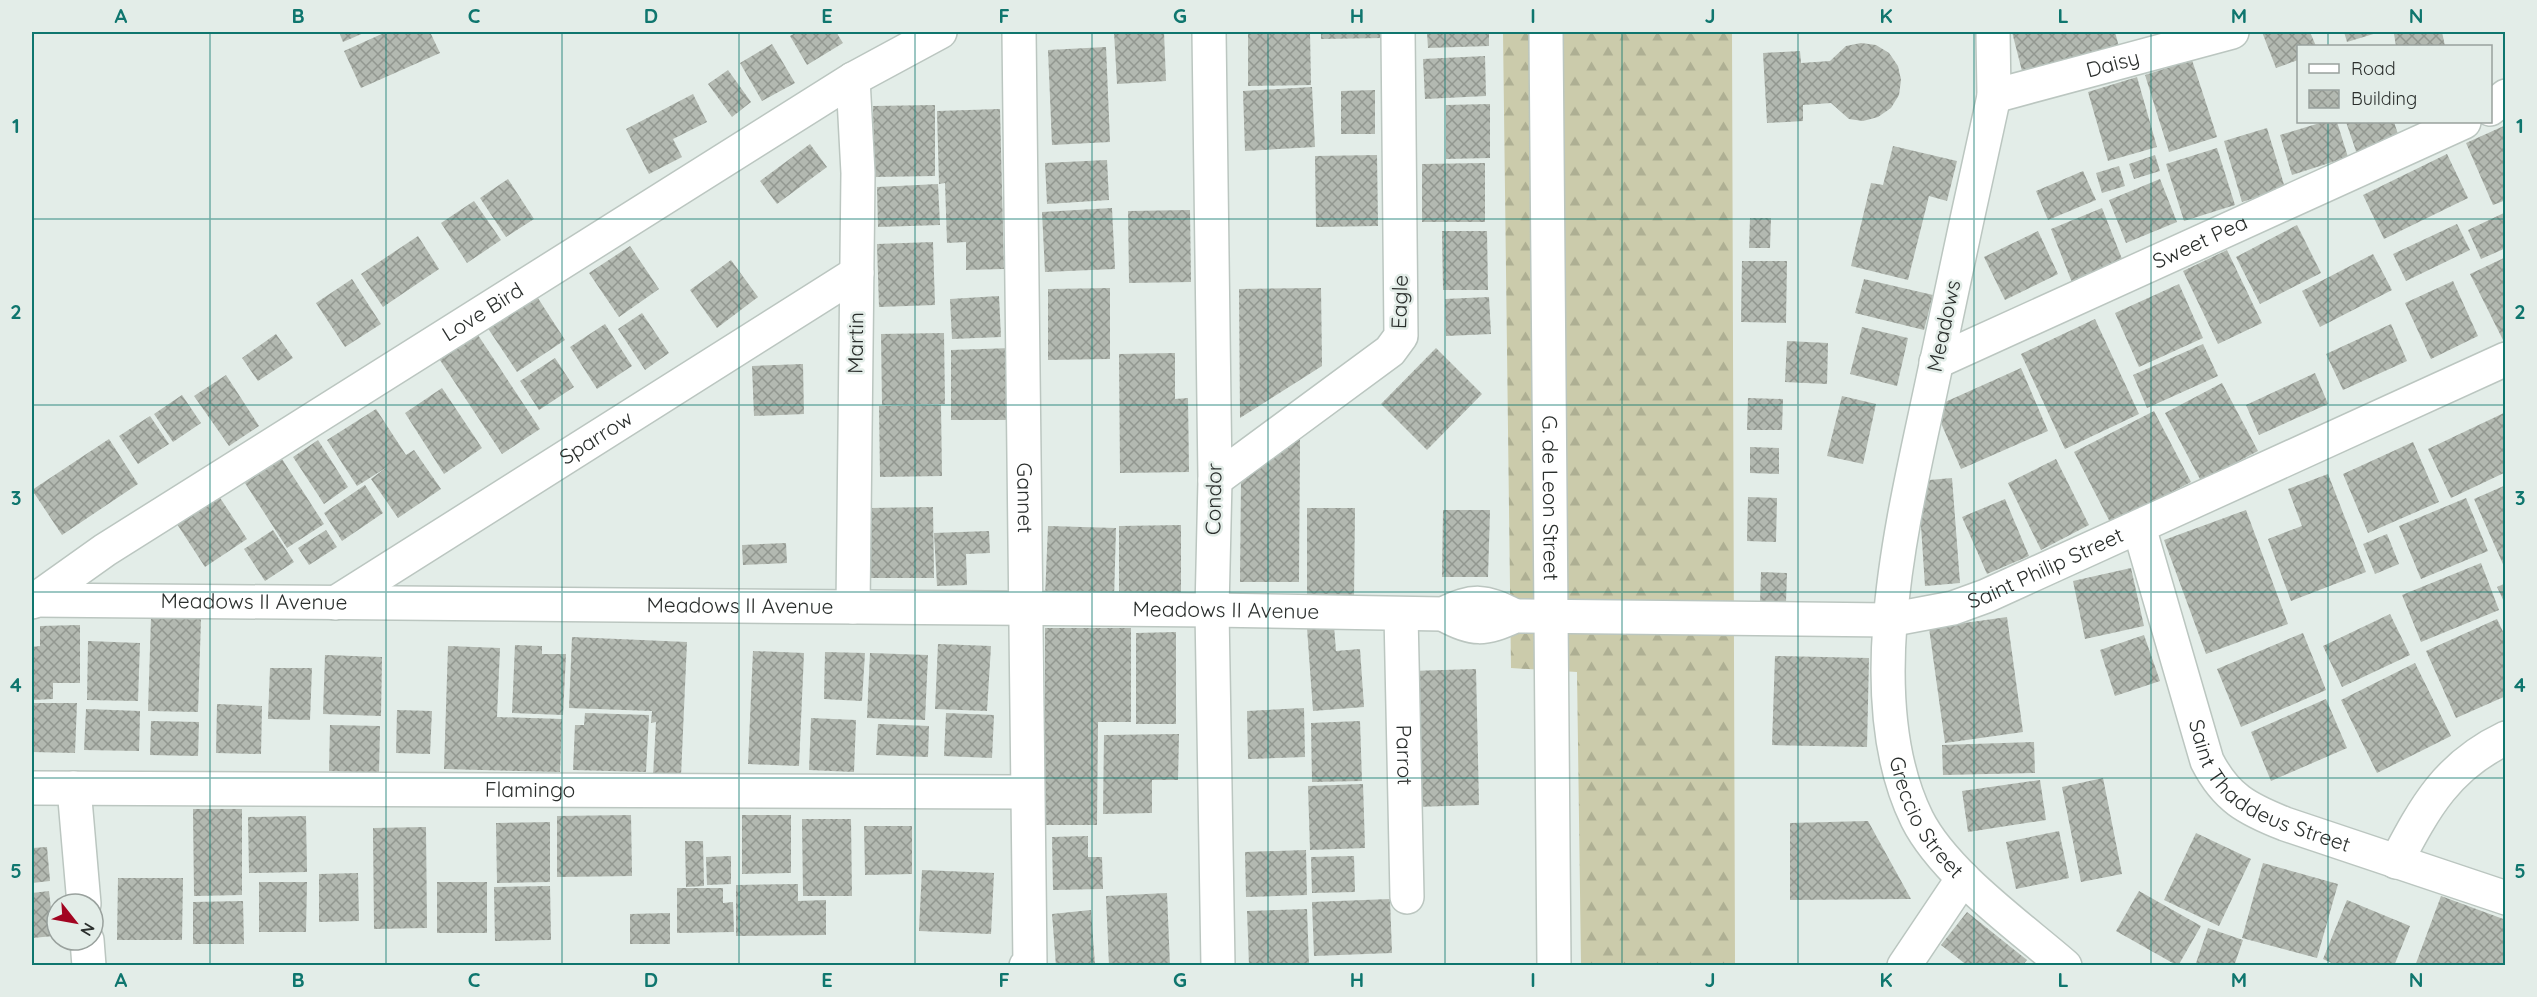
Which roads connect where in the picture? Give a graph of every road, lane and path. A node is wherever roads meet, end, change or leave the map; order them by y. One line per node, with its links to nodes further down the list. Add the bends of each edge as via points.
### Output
1 (940, 32): 8 (street, Love Bird)
2 (1020, 32): 21 (street, Gannet)
3 (1209, 32): 16 (street, Condor)
4 (1398, 32): 16 (street, Eagle, via 1401,336 1390,351)
5 (1546, 32): 24 (street, G. de Leon Street)
6 (1992, 32): 9 (street, Meadows)
7 (2232, 32): 9 (street, Daisy)
8 (853, 79): 13 (street, Martin, via 858,173); 18 (street, Love Bird, via 105,550)
9 (1994, 96): 15 (street, Meadows)
10 (2505, 96): 11 (street)
11 (2492, 107)
12 (2462, 123): 15 (street, Sweet Pea)
13 (857, 273): 19 (street, Sparrow); 20 (street, Martin)
14 (2505, 359): 17 (street, Saint Philip Street)
15 (1936, 362): 25 (street, Meadows, via 1899,539)
16 (1215, 480): 22 (street, Condor)
17 (2139, 527): 25 (street, Saint Philip Street, via 1986,596 1942,611); 30 (street, Saint Thaddeus Street, via 2207,761 2218,782 2230,796 2255,813)
18 (33, 601): 19 (street, Meadows II Avenue)
19 (335, 603): 20 (street, Meadows II Avenue)
20 (853, 607): 21 (street, Meadows II Avenue)
21 (1025, 609): 22 (street, Meadows II Avenue); 29 (street, Gannet)
22 (1212, 610): 23 (street, Meadows II Avenue); 36 (street, Condor)
23 (1401, 614): 24 (street, Meadows II Avenue, via 1443,614 1466,627 1490,627 1515,616); 33 (street, Parrot)
24 (1550, 616): 25 (street, Saint Philip Street); 37 (street, G. de Leon Street)
25 (1889, 620): 31 (street, Greccio Street, via 1891,708 1904,788 1917,820)
26 (2505, 738): 30 (street, via 2468,760 2448,778 2426,806)
27 (32, 788): 28 (street, Flamingo)
28 (74, 788): 29 (street, Flamingo); 32 (street)
29 (1028, 792): 35 (street, Gannet)
30 (2396, 862): 34 (street, Saint Thaddeus Street)
31 (1963, 878): 38 (street); 39 (street, Greccio Street)
32 (83, 892)
33 (1407, 897)
34 (2505, 898)
35 (1028, 966)
36 (1218, 966)
37 (1554, 966)
38 (1904, 966)
39 (2065, 966)

